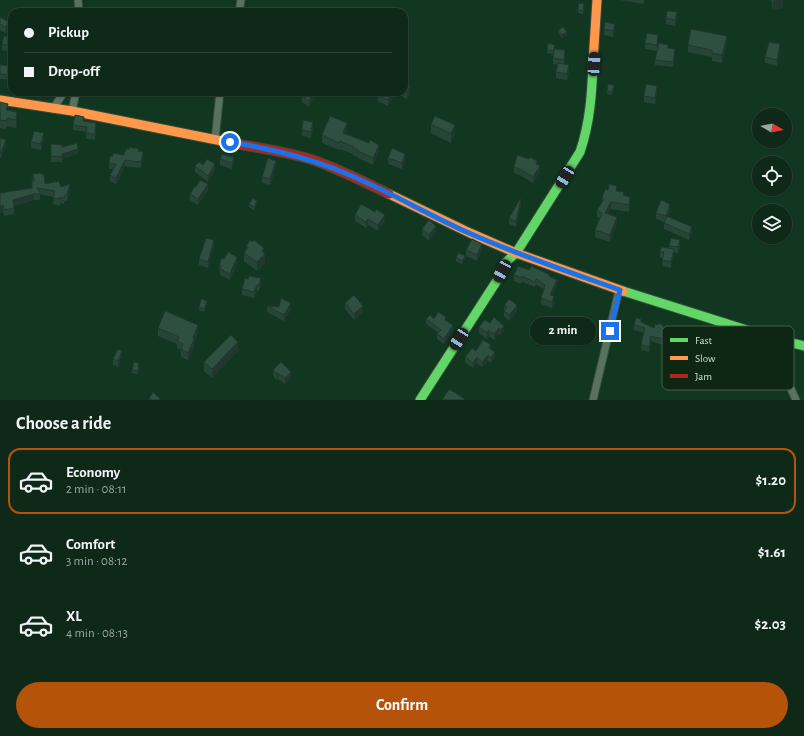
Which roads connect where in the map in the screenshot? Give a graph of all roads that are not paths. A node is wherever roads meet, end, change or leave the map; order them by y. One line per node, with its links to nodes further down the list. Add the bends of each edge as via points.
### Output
1 (597, 0): 9 (street, via 591,103 584,140 580,152)
2 (61, 96): 6 (street)
3 (75, 96): 7 (street)
4 (220, 96): 8 (street)
5 (0, 100): 6 (street)
6 (53, 109): 7 (street)
7 (72, 111): 8 (street)
8 (215, 140): 9 (street, via 277,151 336,169)
9 (516, 253): 10 (street); 15 (street, via 506,262 496,282)
10 (620, 290): 11 (street); 16 (street)
11 (734, 326)
12 (794, 344): 13 (street)
13 (804, 346)
14 (792, 390): 17 (street)
15 (420, 400)
16 (593, 400)
17 (796, 400)

